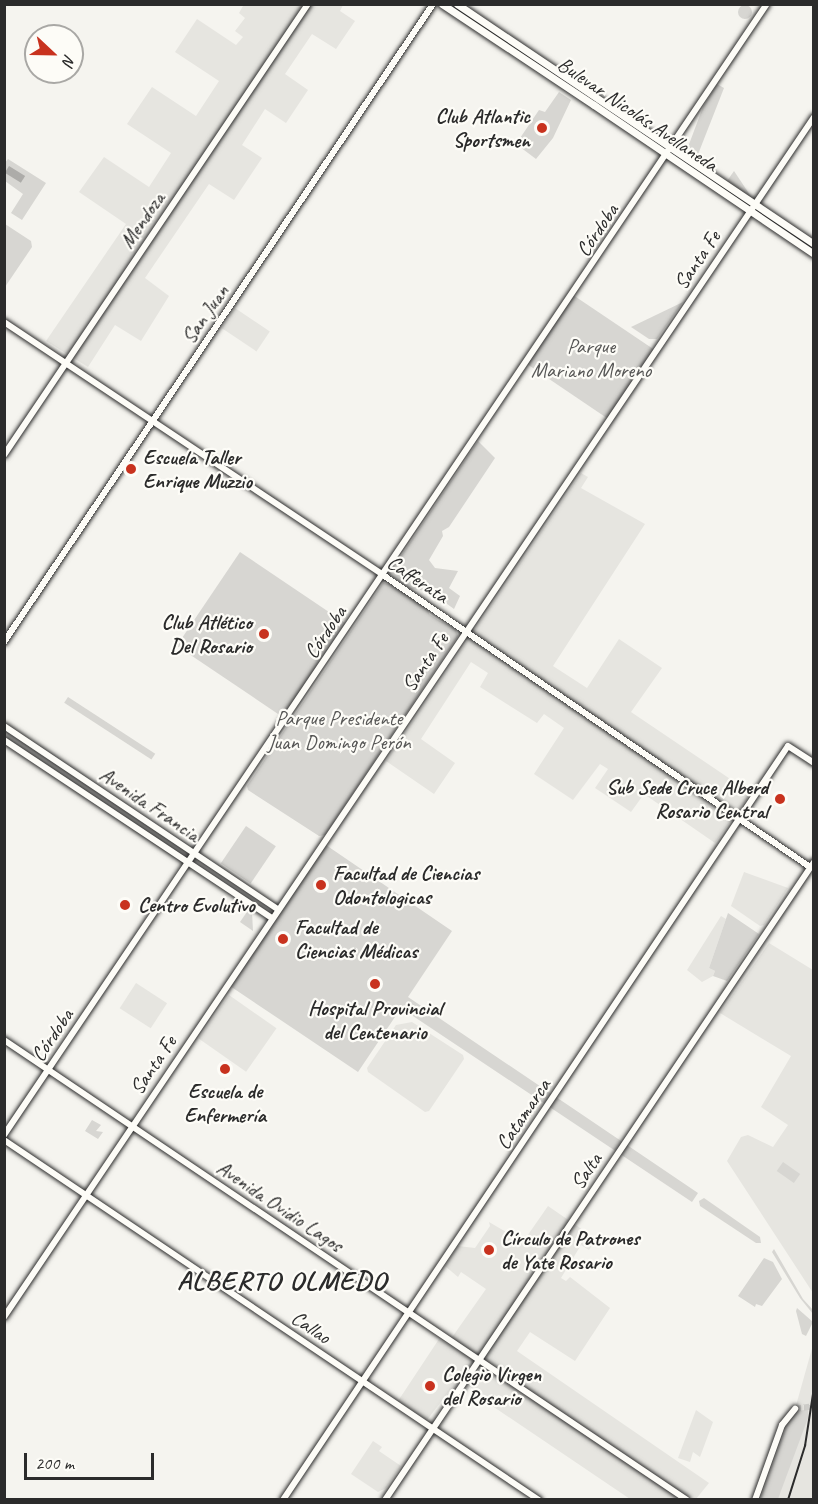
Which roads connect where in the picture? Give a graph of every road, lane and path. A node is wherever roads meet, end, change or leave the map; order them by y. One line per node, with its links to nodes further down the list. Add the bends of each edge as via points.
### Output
1 (308, 4): 12 (main road, Mendoza)
2 (433, 4): 13 (main road, San Juan)
3 (442, 4): 7 (main road, Bulevar Nicolás Avellaneda)
4 (457, 4): 7 (main road, Bulevar Nicolás Avellaneda)
5 (768, 4): 7 (main road, Córdoba)
6 (813, 117): 8 (main road, Santa Fe)
7 (670, 151): 8 (main road, Bulevar Nicolás Avellaneda); 15 (main road, Córdoba)
8 (753, 207): 9 (main road, Bulevar Nicolás Avellaneda); 10 (main road, Bulevar Nicolás Avellaneda); 16 (main road, Santa Fe)
9 (813, 244)
10 (813, 254)
11 (4, 322): 12 (main road, Cafferata)
12 (66, 363): 13 (main road, Cafferata); 14 (main road, Mendoza)
13 (153, 421): 15 (main road, Cafferata); 17 (main road, San Juan)
14 (4, 455)
15 (383, 575): 16 (main road, Cafferata); 22 (main road, Córdoba)
16 (466, 632): 21 (main road, Cafferata); 25 (main road, Santa Fe)
17 (4, 642)
18 (4, 726): 22 (main road, Avenida Francia)
19 (4, 740): 23 (main road, Avenida Francia)
20 (813, 763): 21 (main road, Catamarca, via 788,746)
21 (739, 818): 24 (main road, Cafferata); 33 (main road, Catamarca)
22 (194, 854): 23 (main road, Córdoba); 25 (main road, Avenida Francia)
23 (188, 863): 26 (main road, Avenida Francia); 28 (main road, Córdoba)
24 (812, 864): 35 (main road, Salta)
25 (278, 909): 26 (main road, Santa Fe)
26 (272, 918): 29 (main road, Santa Fe)
27 (4, 1040): 28 (main road, Avenida Ovidio Lagos)
28 (49, 1070): 29 (main road, Avenida Ovidio Lagos); 30 (main road, Córdoba)
29 (132, 1126): 32 (main road, Santa Fe); 33 (main road, Avenida Ovidio Lagos)
30 (4, 1135)
31 (4, 1140): 32 (main road, Callao)
32 (86, 1196): 34 (main road, Santa Fe); 36 (main road, Callao)
33 (409, 1312): 35 (main road, Avenida Ovidio Lagos); 36 (main road, Catamarca)
34 (4, 1317)
35 (479, 1359): 38 (main road, Salta); 42 (main road, Avenida Ovidio Lagos)
36 (363, 1381): 38 (main road, Callao); 39 (main road, Catamarca)
37 (795, 1409): 43 (main road, via 782,1425)
38 (433, 1428): 40 (main road, Salta); 41 (main road, Callao)
39 (283, 1500)
40 (385, 1500)
41 (539, 1500)
42 (687, 1500)
43 (755, 1500)

